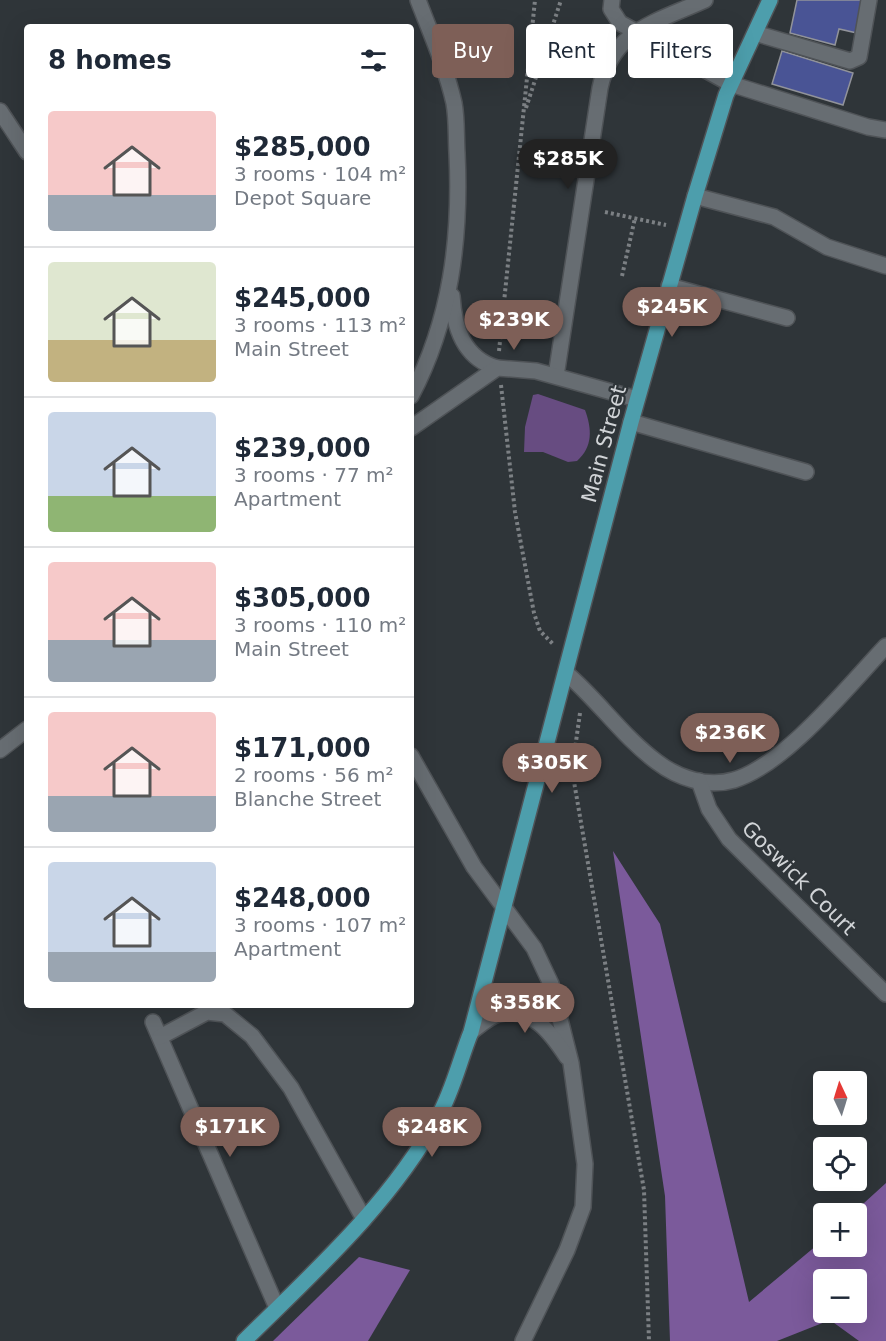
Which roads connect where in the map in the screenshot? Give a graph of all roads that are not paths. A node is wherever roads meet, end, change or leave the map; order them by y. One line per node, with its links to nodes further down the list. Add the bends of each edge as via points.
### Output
1 (418, 0): 18 (street, via 454,105 459,192)
2 (612, 0): 7 (street, via 611,9)
3 (705, 0): 6 (street)
4 (770, 0): 8 (main road, Main Street)
5 (869, 0): 8 (street, via 859,57 850,61)
6 (652, 24)
7 (628, 28)
8 (755, 33): 11 (main road, Main Street)
9 (628, 37): 21 (street, via 616,48 602,77)
10 (720, 78): 11 (street)
11 (731, 84): 13 (street); 15 (main road, Main Street)
12 (2, 119): 14 (street)
13 (886, 130)
14 (24, 148)
15 (695, 196): 16 (street, via 774,216 827,247); 17 (main road, Main Street)
16 (886, 266)
17 (669, 286): 19 (street); 23 (main road, Main Street)
18 (451, 287): 20 (street, via 461,340 483,362); 22 (street, via 439,330)
19 (786, 318)
20 (497, 368): 21 (street, via 524,368); 25 (street)
21 (556, 376): 23 (street)
22 (414, 389)
23 (637, 399): 24 (main road, Main Street)
24 (631, 422): 26 (street); 28 (main road, Main Street)
25 (414, 426)
26 (806, 472)
27 (886, 646): 32 (street, via 771,761 734,780)
28 (566, 673): 32 (street, via 649,756 672,772); 33 (main road, Main Street)
29 (24, 731): 30 (street)
30 (0, 750)
31 (414, 761): 33 (street, via 474,867)
32 (699, 781): 34 (street, Goswick Court, via 709,809 729,839)
33 (505, 907): 36 (main road, Main Street); 38 (street, via 534,948 551,984)
34 (886, 994)
35 (153, 1022): 37 (street)
36 (471, 1032): 38 (street, via 499,1014 525,1015 547,1027); 39 (main road, Main Street, via 439,1115 399,1179)
37 (160, 1037): 39 (street, via 207,1012 225,1014 252,1036 291,1088); 40 (street)
38 (571, 1063): 42 (street, via 585,1164 584,1207)
39 (364, 1219): 40 (main road, Main Street)
40 (277, 1308): 41 (main road, Main Street)
41 (244, 1341)
42 (523, 1341)

